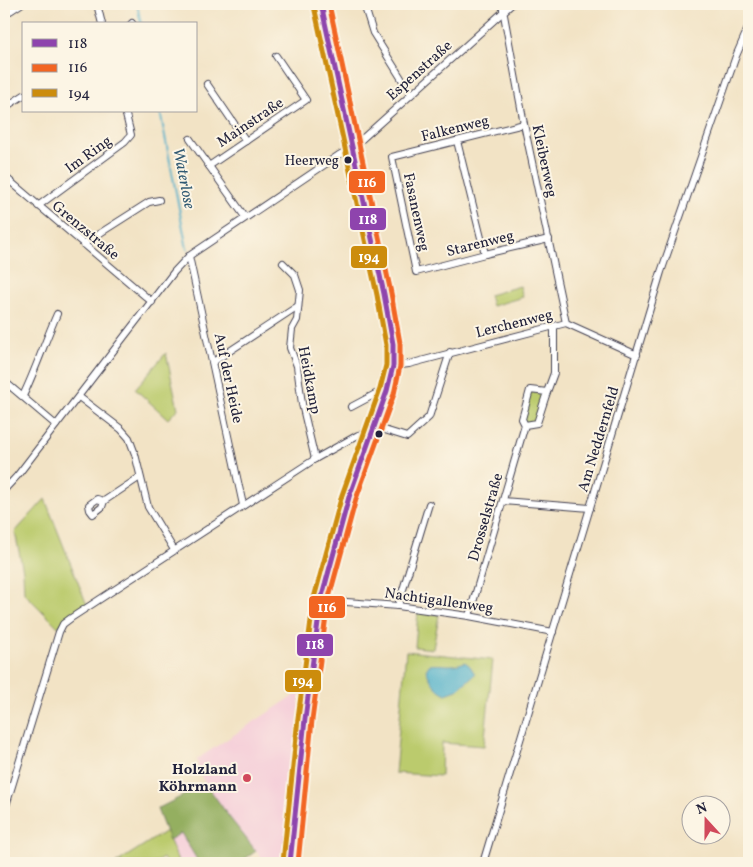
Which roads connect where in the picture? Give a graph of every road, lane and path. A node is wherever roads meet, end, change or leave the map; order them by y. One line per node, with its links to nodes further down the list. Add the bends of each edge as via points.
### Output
1 (21, 4): 8 (street)
2 (97, 4): 9 (street)
3 (321, 4): 21 (street)
4 (364, 4): 13 (street, via 373,33)
5 (502, 4): 7 (street, Kleiberweg)
6 (512, 4): 7 (street, Espenstraße)
7 (504, 11): 13 (street, Espenstraße); 17 (street, Kleiberweg)
8 (4, 15)
9 (102, 22)
10 (749, 26): 40 (street, Am Neddernfeld, via 702,150)
11 (276, 56): 19 (street, Mainstraße, via 306,100)
12 (207, 84): 19 (street)
13 (411, 94): 21 (street, Espenstraße)
14 (22, 96): 15 (street)
15 (4, 108)
16 (125, 112): 26 (street, Im Ring, via 130,136 125,142)
17 (524, 124): 20 (street, Falkenweg); 28 (street, Kleiberweg)
18 (190, 139): 23 (street)
19 (246, 141): 23 (street, Mainstraße)
20 (457, 141): 22 (street, Falkenweg); 30 (street)
21 (352, 148): 27 (street); 42 (street, via 384,294 393,344)
22 (392, 157): 33 (street, Fasanenweg)
23 (209, 166): 27 (street)
24 (4, 176): 26 (street, Grenzstraße)
25 (159, 200): 29 (street, via 149,202)
26 (38, 206): 29 (street, Grenzstraße)
27 (245, 217): 31 (street)
28 (549, 239): 30 (street, Starenweg); 37 (street, Kleiberweg)
29 (83, 244): 34 (street, Grenzstraße)
30 (485, 254): 33 (street, Starenweg)
31 (189, 256): 34 (street); 41 (street, Auf der Heide)
32 (283, 264): 35 (street, Heidkamp, via 295,275 300,290)
33 (416, 272)
34 (152, 302): 47 (street)
35 (298, 306): 41 (street); 52 (street, Heidkamp, via 290,348 297,366)
36 (57, 314): 46 (street)
37 (566, 323): 38 (street, Lerchenweg); 40 (street, Lerchenweg)
38 (554, 326): 39 (street, Lerchenweg); 45 (street, via 554,373)
39 (450, 352): 42 (street, Lerchenweg); 51 (street, via 429,417 407,438)
40 (637, 355): 59 (street, Am Neddernfeld)
41 (212, 362): 58 (street, Auf der Heide)
42 (393, 366): 44 (street)
43 (4, 381): 46 (street)
44 (387, 391): 48 (street); 51 (street)
45 (547, 392): 50 (street, via 537,423); 50 (street, Drosselstraße, via 530,390 522,419)
46 (23, 396): 49 (street)
47 (78, 397): 49 (street); 53 (street, via 129,438)
48 (351, 407)
49 (56, 425): 54 (street)
50 (525, 425): 56 (street, Drosselstraße)
51 (374, 429): 52 (street); 61 (street, via 349,497)
52 (315, 459): 58 (street)
53 (140, 477): 55 (street); 60 (street, via 150,512)
54 (4, 490)
55 (104, 501)
56 (503, 501): 59 (street); 63 (street, Drosselstraße)
57 (429, 504): 62 (street)
58 (243, 506): 60 (street)
59 (590, 508): 64 (street, Am Neddernfeld)
60 (174, 550): 65 (street, via 63,624)
61 (321, 600): 62 (street, Nachtigallenweg); 66 (street)
62 (398, 606): 63 (street, Nachtigallenweg)
63 (470, 616): 64 (street, Nachtigallenweg)
64 (553, 632): 67 (street, Am Neddernfeld)
65 (4, 812)
66 (290, 863)
67 (483, 863)

